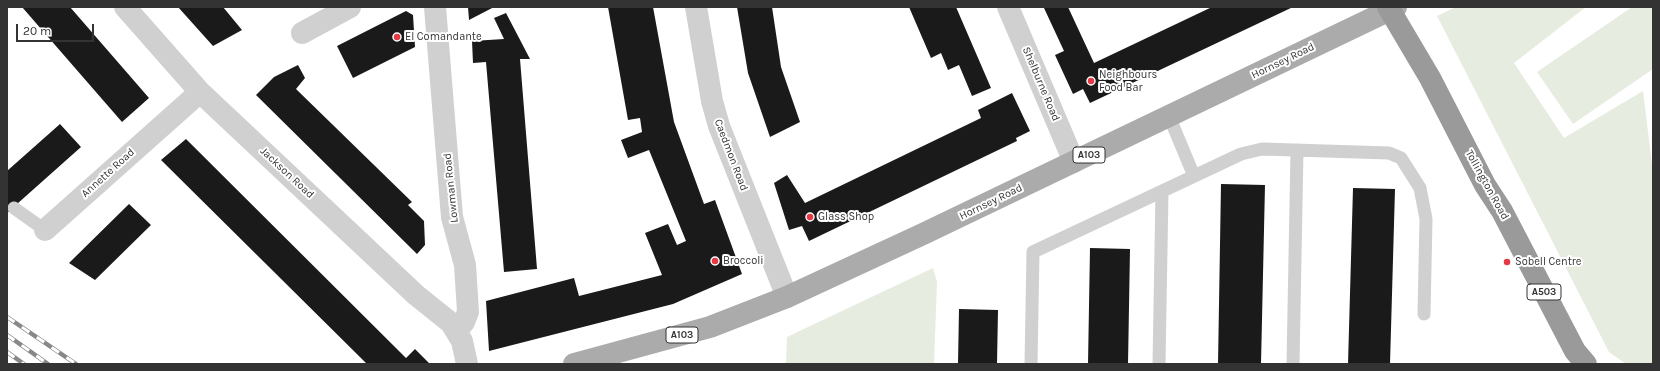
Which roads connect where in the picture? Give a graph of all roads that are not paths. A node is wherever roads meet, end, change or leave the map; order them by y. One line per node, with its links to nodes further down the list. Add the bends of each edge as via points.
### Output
1 (126, 7): 8 (street, Jackson Road)
2 (350, 7): 7 (street)
3 (434, 7): 18 (street, Lowman Road, via 452,217 465,265 468,304 464,322)
4 (696, 7): 16 (street, Caedmon Road, via 712,101 719,126)
5 (1008, 7): 11 (street, Shelburne Road)
6 (1391, 8): 9 (main road, Hornsey Road / A103); 24 (highway, Tollington Road / A503, via 1575,351)
7 (302, 33)
8 (200, 92): 15 (street, Annette Road); 18 (street, Jackson Road, via 416,295)
9 (1169, 116): 11 (main road, Hornsey Road / A103); 12 (lane)
10 (1297, 150): 12 (lane, via 1262,149 1241,154); 17 (lane, via 1389,153 1401,158 1420,188 1426,219); 23 (lane)
11 (1074, 162): 16 (main road, Hornsey Road / A103)
12 (1194, 176): 13 (lane)
13 (1162, 192): 21 (lane, via 1033,252); 22 (lane)
14 (14, 208): 15 (lane, Annette Road)
15 (45, 230)
16 (787, 298): 20 (main road, Hornsey Road / A103, via 710,327)
17 (1424, 314)
18 (457, 330): 19 (street)
19 (467, 364)
20 (574, 364)
21 (1031, 364)
22 (1159, 364)
23 (1292, 364)
24 (1586, 364)

